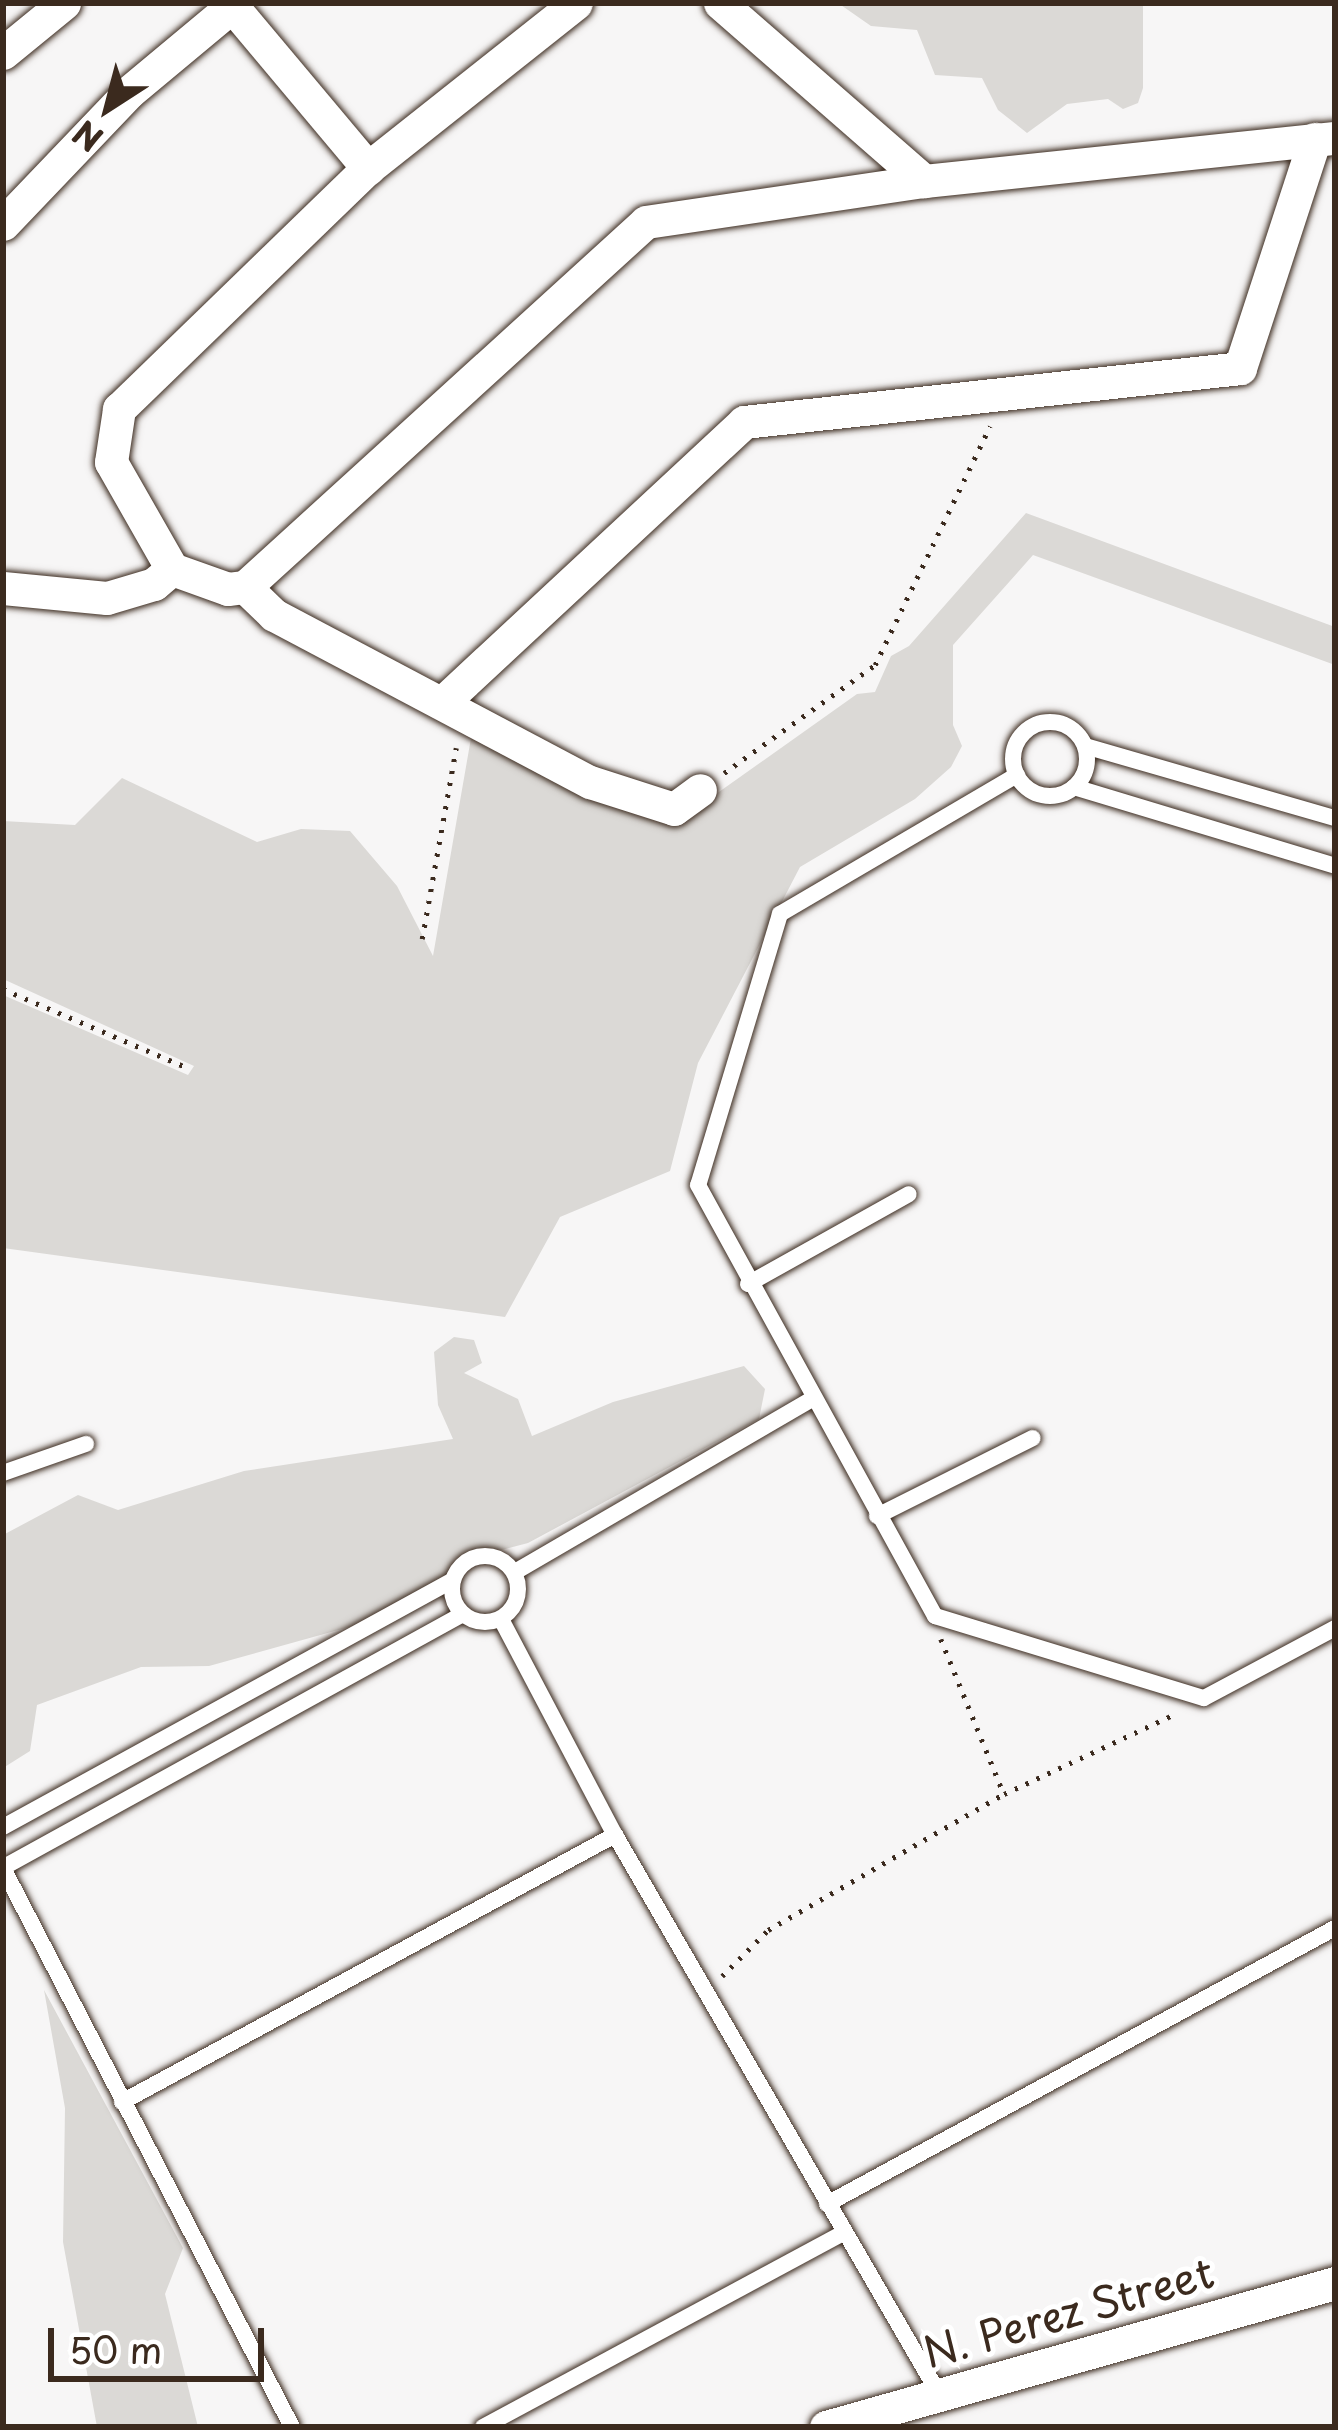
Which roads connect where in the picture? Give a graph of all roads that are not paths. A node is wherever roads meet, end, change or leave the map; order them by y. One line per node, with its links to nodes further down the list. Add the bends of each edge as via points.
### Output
1 (576, 3): 7 (street)
2 (720, 3): 8 (street)
3 (60, 5): 5 (street)
4 (234, 5): 7 (street); 9 (street, via 130,92)
5 (3, 53)
6 (1325, 139): 8 (street); 13 (street, via 1240,368 744,422)
7 (368, 168): 10 (street, via 118,409 111,461)
8 (924, 181): 11 (street, via 646,222)
9 (3, 224)
10 (172, 568): 11 (street, via 228,589); 12 (street, via 154,584 107,598)
11 (245, 586): 13 (street, via 274,615)
12 (3, 588)
13 (444, 700): 17 (street, via 590,782 674,809)
14 (1084, 746): 15 (lane, via 1058,723 1035,725 1014,752); 16 (lane, via 1086,768); 18 (lane)
15 (1017, 776): 16 (lane, via 1043,795); 21 (lane, via 780,914 698,1186)
16 (1074, 788): 19 (lane)
17 (700, 790)
18 (1335, 818)
19 (1335, 866)
20 (909, 1194): 21 (lane)
21 (748, 1284): 22 (lane)
22 (811, 1400): 26 (lane); 27 (lane)
23 (1033, 1438): 26 (lane)
24 (86, 1444): 25 (lane)
25 (3, 1473)
26 (877, 1516): 31 (lane, via 935,1616 1204,1698)
27 (515, 1572): 28 (lane, via 479,1556); 30 (lane, via 518,1599)
28 (453, 1580): 29 (lane); 32 (lane)
29 (463, 1614): 30 (lane); 34 (lane)
30 (501, 1619): 33 (lane)
31 (1335, 1628)
32 (3, 1827)
33 (615, 1835): 36 (lane); 37 (lane)
34 (3, 1868): 36 (lane)
35 (1335, 1928): 37 (lane)
36 (122, 2102): 41 (lane)
37 (826, 2204): 38 (lane)
38 (843, 2233): 40 (lane); 42 (lane)
39 (1335, 2283): 40 (street, N. Perez Street)
40 (939, 2393): 43 (street, N. Perez Street)
41 (292, 2427)
42 (483, 2427)
43 (826, 2427)

